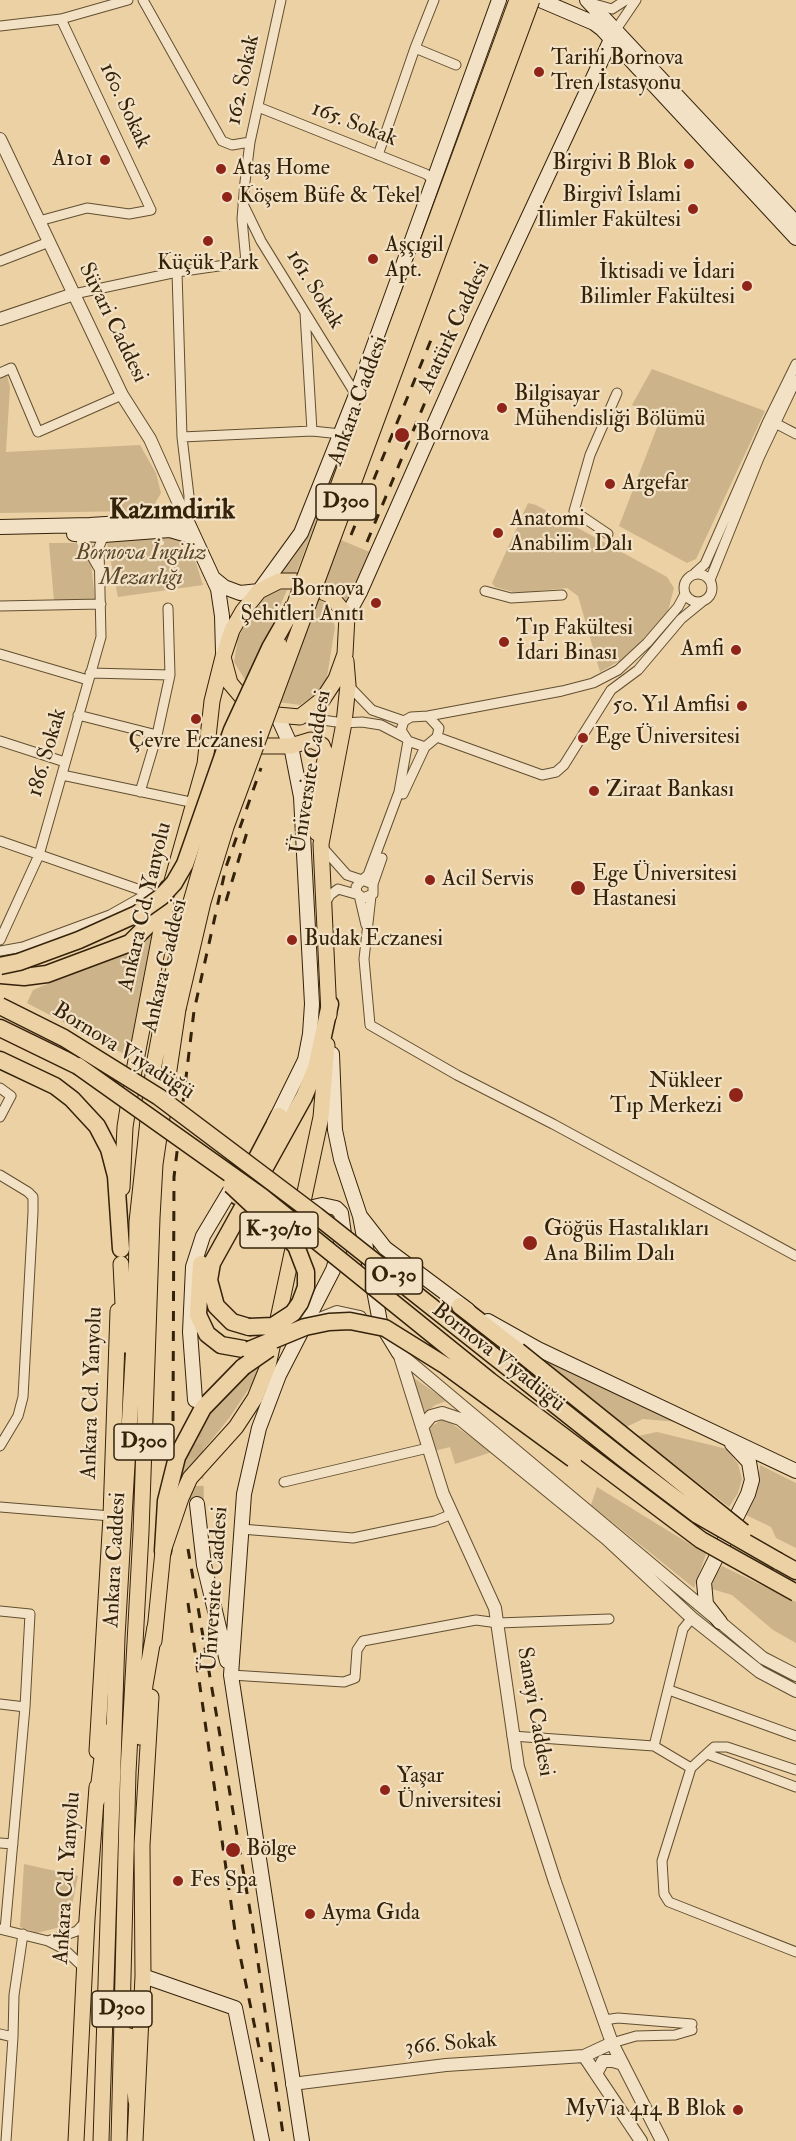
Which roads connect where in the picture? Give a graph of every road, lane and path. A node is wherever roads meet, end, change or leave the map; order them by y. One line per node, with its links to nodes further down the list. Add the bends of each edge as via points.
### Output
1 (128, 0): 12 (street)
2 (143, 0): 20 (street, via 222,141 232,145)
3 (281, 0): 19 (street, 162. Sokak)
4 (434, 0): 15 (street)
5 (499, 0): 23 (main road, Ankara Caddesi)
6 (517, 0): 63 (main road, Ankara Caddesi / D300, bridge)
7 (532, 0): 105 (main road, Ankara Caddesi / D300, bridge, via 226,827)
8 (540, 0): 14 (main road)
9 (626, 0): 11 (street, via 612,9)
10 (636, 0): 14 (street)
11 (588, 1): 14 (main road)
12 (62, 19): 13 (street); 25 (street, 160. Sokak, via 151,210 129,214 87,208)
13 (0, 26)
14 (613, 35): 17 (main road); 18 (main road); 26 (main road)
15 (415, 48): 16 (street); 22 (street)
16 (456, 65)
17 (601, 66): 18 (main road, via 621,60); 65 (main road, Atatürk Caddesi)
18 (637, 69): 27 (main road)
19 (258, 107): 20 (street, 162. Sokak); 22 (street, 165. Sokak)
20 (250, 142): 24 (street, 162. Sokak)
21 (1, 145): 25 (street, Süvari Caddesi)
22 (378, 155): 23 (street, 165. Sokak)
23 (435, 181): 39 (main road, Ankara Caddesi)
24 (243, 204): 30 (street, 162. Sokak, via 246,262); 32 (street, 161. Sokak)
25 (39, 221): 28 (street, Süvari Caddesi)
26 (796, 224)
27 (796, 238)
28 (49, 242): 29 (street); 31 (street, Süvari Caddesi)
29 (0, 261)
30 (177, 272): 31 (street); 44 (street)
31 (74, 294): 33 (street); 38 (street, Süvari Caddesi)
32 (304, 311): 39 (street, 161. Sokak); 41 (street)
33 (0, 319)
34 (796, 364): 53 (street, via 705,564)
35 (0, 373): 38 (street, via 11,368 38,432)
36 (796, 380): 40 (street)
37 (617, 393): 48 (street, via 591,455 574,511)
38 (122, 395): 45 (street, Süvari Caddesi, via 150,439)
39 (356, 395): 42 (main road, Ankara Caddesi)
40 (775, 423): 43 (street); 55 (street)
41 (312, 431): 42 (street); 44 (street)
42 (341, 434): 56 (main road, Ankara Caddesi, via 301,533)
43 (796, 434)
44 (182, 437): 45 (street)
45 (188, 524): 46 (main road, via 169,520); 51 (main road)
46 (0, 527)
47 (76, 534): 49 (main road); 50 (main road); 52 (street, 186. Sokak)
48 (608, 534)
49 (0, 535)
50 (105, 535): 51 (main road, via 170,530); 52 (street, 186. Sokak, via 99,547)
51 (194, 537): 54 (main road)
52 (99, 569): 61 (street, 186. Sokak)
53 (695, 573): 55 (street); 58 (street, via 685,581)
54 (213, 578): 56 (main road, via 240,593); 68 (main road, via 222,616)
55 (710, 580): 60 (street, via 711,592)
56 (259, 591): 65 (main road, via 285,580 308,584 330,595); 68 (main road, via 232,630)
57 (485, 591): 59 (street, via 511,598)
58 (685, 594): 60 (street, via 694,602); 74 (street, via 647,643 618,670 593,683)
59 (562, 595)
60 (703, 601): 79 (street, via 681,619 638,670 611,690 556,772 542,775)
61 (101, 603): 62 (street); 70 (street, 186. Sokak, via 101,637)
62 (0, 606)
63 (294, 606): 101 (highway, bridge, via 232,730 185,864 174,883 136,914 79,940); 105 (main road, Ankara Caddesi / D300, bridge, via 215,819 183,929)
64 (168, 608): 69 (street)
65 (347, 616): 67 (main road)
66 (0, 654): 70 (street)
67 (345, 654): 71 (main road, Üniversite Caddesi); 75 (main road, via 323,699)
68 (223, 657): 73 (main road, via 227,676 236,691); 85 (main road, Ankara Cd. Yanyolu, via 212,701)
69 (170, 675): 70 (street); 78 (street)
70 (89, 677): 72 (street, 186. Sokak)
71 (348, 686): 76 (street, via 372,710); 77 (main road, Üniversite Caddesi)
72 (78, 715): 78 (street); 84 (street, 186. Sokak)
73 (277, 715): 75 (main road); 83 (main road)
74 (428, 716): 76 (street); 79 (street, via 439,728)
75 (300, 717): 77 (street)
76 (404, 721): 80 (street, via 401,730)
77 (344, 723): 80 (street, via 381,725); 90 (main road, Üniversite Caddesi)
78 (157, 735): 87 (street)
79 (437, 737): 82 (street)
80 (406, 739): 82 (street); 93 (street, via 406,766 399,792 371,869)
81 (0, 741): 84 (street)
82 (425, 747): 94 (street, via 404,790)
83 (292, 750): 85 (main road, via 221,746); 90 (main road, via 306,740 315,740 326,754 316,812); 109 (main road, via 301,797 312,1004 305,1060)
84 (65, 762): 86 (street, 186. Sokak)
85 (205, 764): 88 (main road, Ankara Cd. Yanyolu)
86 (62, 775): 87 (street); 91 (street, 186. Sokak)
87 (140, 792): 88 (street)
88 (195, 803): 92 (main road, Ankara Cd. Yanyolu)
89 (0, 841): 91 (street)
90 (321, 844): 93 (street, via 340,869); 97 (main road, Üniversite Caddesi)
91 (39, 855): 99 (street, 186. Sokak); 100 (street, via 149,893 110,915 23,947)
92 (172, 876): 102 (highway, via 155,918 130,943 69,967 24,977); 116 (main road, Ankara Cd. Yanyolu, via 125,1127)
93 (362, 880): 94 (street); 95 (street, via 356,887)
94 (373, 884): 96 (street)
95 (359, 895): 96 (street); 97 (street, via 338,889); 98 (street)
96 (371, 896): 98 (street)
97 (323, 908): 103 (main road, Üniversite Caddesi)
98 (367, 934): 115 (street, via 364,959 370,1025 457,1076)
99 (0, 939)
100 (0, 951)
101 (0, 966)
102 (0, 975)
103 (330, 1004): 111 (highway, K-30/10, bridge, via 316,1068 304,1097 218,1249 209,1280 211,1295 223,1315 249,1328 273,1326 293,1313 300,1303 306,1287 303,1259 296,1246); 113 (main road, via 335,1130); 114 (main road, Üniversite Caddesi, via 321,1117)
104 (0, 1006): 135 (highway, Bornova Viyadüğü / O-30, bridge, via 64,1038 159,1097 696,1514)
105 (171, 1008): 125 (main road, Ankara Caddesi / D300, via 154,1065 141,1174); 161 (main road, Ankara Caddesi / D300, via 152,1207)
106 (0, 1028): 111 (highway, Bornova Viyadüğü / O-30, bridge, via 78,1066)
107 (0, 1060): 116 (highway, via 55,1086 97,1126 109,1149 116,1176)
108 (0, 1088): 110 (street, via 11,1096)
109 (279, 1116): 118 (highway, O-30, bridge, via 202,1260 197,1299 198,1315 207,1334 221,1345 249,1350); 120 (main road, via 219,1205 196,1253 190,1332)
110 (0, 1117)
111 (173, 1131): 133 (highway, Bornova Viyadüğü / O-30, bridge, via 261,1196 490,1381)
112 (0, 1175): 123 (street, via 22,1186 33,1197 22,1397 18,1416)
113 (360, 1216): 117 (main road, via 385,1248); 119 (main road, via 380,1322)
114 (299, 1221): 118 (main road, Üniversite Caddesi, via 313,1207 329,1206 341,1214 344,1234 333,1270); 134 (main road, Üniversite Caddesi, via 268,1366 255,1398 236,1427 190,1478)
115 (796, 1256)
116 (121, 1257): 125 (main road); 131 (main road, Ankara Cd. Yanyolu)
117 (460, 1306): 122 (main road, via 538,1348); 135 (highway, bridge, via 696,1491)
118 (292, 1339): 119 (street, via 318,1319 344,1312 361,1317); 132 (main road, Üniversite Caddesi, via 259,1428 246,1482); 133 (highway, O-30, bridge, via 328,1322 350,1321 385,1328 446,1366 579,1463); 134 (highway, bridge, via 243,1367 203,1408 177,1456 166,1501)
119 (399, 1353): 121 (street, Sanayi Caddesi); 141 (street)
120 (195, 1400)
121 (422, 1428): 124 (street, Sanayi Caddesi); 139 (street, via 431,1416 442,1413 460,1419 607,1539)
122 (712, 1430): 126 (main road); 141 (main road, via 745,1457 753,1474 752,1487 704,1582 706,1604)
123 (0, 1446)
124 (428, 1448): 127 (street); 130 (street, Sanayi Caddesi)
125 (128, 1454): 144 (main road, Ankara Caddesi / D300)
126 (796, 1471)
127 (284, 1482)
128 (197, 1504): 145 (main road, via 204,1565)
129 (0, 1507): 131 (street)
130 (452, 1514): 132 (street, via 353,1538); 142 (street, Sanayi Caddesi, via 495,1608)
131 (111, 1516): 158 (main road, Ankara Cd. Yanyolu, via 97,1726)
132 (241, 1529): 145 (main road, Üniversite Caddesi)
133 (701, 1540): 137 (highway, Bornova Viyadüğü / O-30, bridge)
134 (164, 1551): 143 (main road, Üniversite Caddesi)
135 (778, 1561): 136 (highway, Bornova Viyadüğü / O-30)
136 (796, 1571)
137 (796, 1593)
138 (0, 1611): 150 (street, via 30,1614)
139 (692, 1618): 147 (street, via 683,1629); 148 (street, via 760,1672)
140 (609, 1619): 142 (street)
141 (720, 1622): 146 (street, via 763,1658)
142 (498, 1623): 145 (street, via 476,1620 363,1641 357,1650 355,1678 344,1682); 151 (street, Sanayi Caddesi)
143 (155, 1627): 161 (main road, via 145,1685); 169 (main road, via 142,1845)
144 (117, 1637): 158 (main road); 181 (main road, Ankara Caddesi / D300)
145 (231, 1675): 177 (main road, Üniversite Caddesi)
146 (796, 1675)
147 (669, 1690): 152 (street); 153 (street)
148 (796, 1691)
149 (0, 1704): 150 (street)
150 (25, 1707): 160 (street)
151 (512, 1736): 153 (street); 170 (street, Sanayi Caddesi, via 551,1872)
152 (796, 1736)
153 (654, 1746): 155 (street)
154 (707, 1754): 155 (street); 156 (street, via 714,1747 727,1747); 157 (street)
155 (691, 1768): 167 (street, via 662,1861 664,1894 669,1902)
156 (796, 1770)
157 (796, 1787)
158 (97, 1800): 162 (main road, Ankara Cd. Yanyolu)
159 (0, 1843): 160 (street)
160 (13, 1844): 163 (street)
161 (125, 1877): 164 (main road, Ankara Caddesi / D300)
162 (87, 1920): 166 (street, via 77,1931); 168 (main road, Ankara Cd. Yanyolu)
163 (3, 1929): 165 (street)
164 (124, 1933): 178 (main road); 182 (main road, Ankara Caddesi / D300)
165 (23, 1934): 166 (street); 172 (street, via 14,1995)
166 (48, 1941): 168 (street, via 64,1949)
167 (796, 1953)
168 (85, 1969): 180 (main road, Ankara Cd. Yanyolu)
169 (143, 1976): 178 (main road); 184 (main road, via 235,2008)
170 (604, 2020): 173 (street, Sanayi Caddesi); 173 (street, via 618,2018 692,2027 675,2035 636,2036)
171 (0, 2034): 172 (street)
172 (13, 2037): 179 (street)
173 (612, 2043): 174 (street, 366. Sokak); 175 (street, Sanayi Caddesi)
174 (584, 2056): 176 (street); 177 (street, 366. Sokak, via 446,2065)
175 (623, 2064): 176 (street, via 603,2061); 187 (street, Sanayi Caddesi)
176 (596, 2074): 186 (street)
177 (292, 2084): 185 (main road, Üniversite Caddesi)
178 (136, 2101): 183 (main road)
179 (6, 2141)
180 (76, 2141)
181 (101, 2141)
182 (119, 2141)
183 (135, 2141)
184 (262, 2141)
185 (302, 2141)
186 (641, 2141)
187 (662, 2141)

